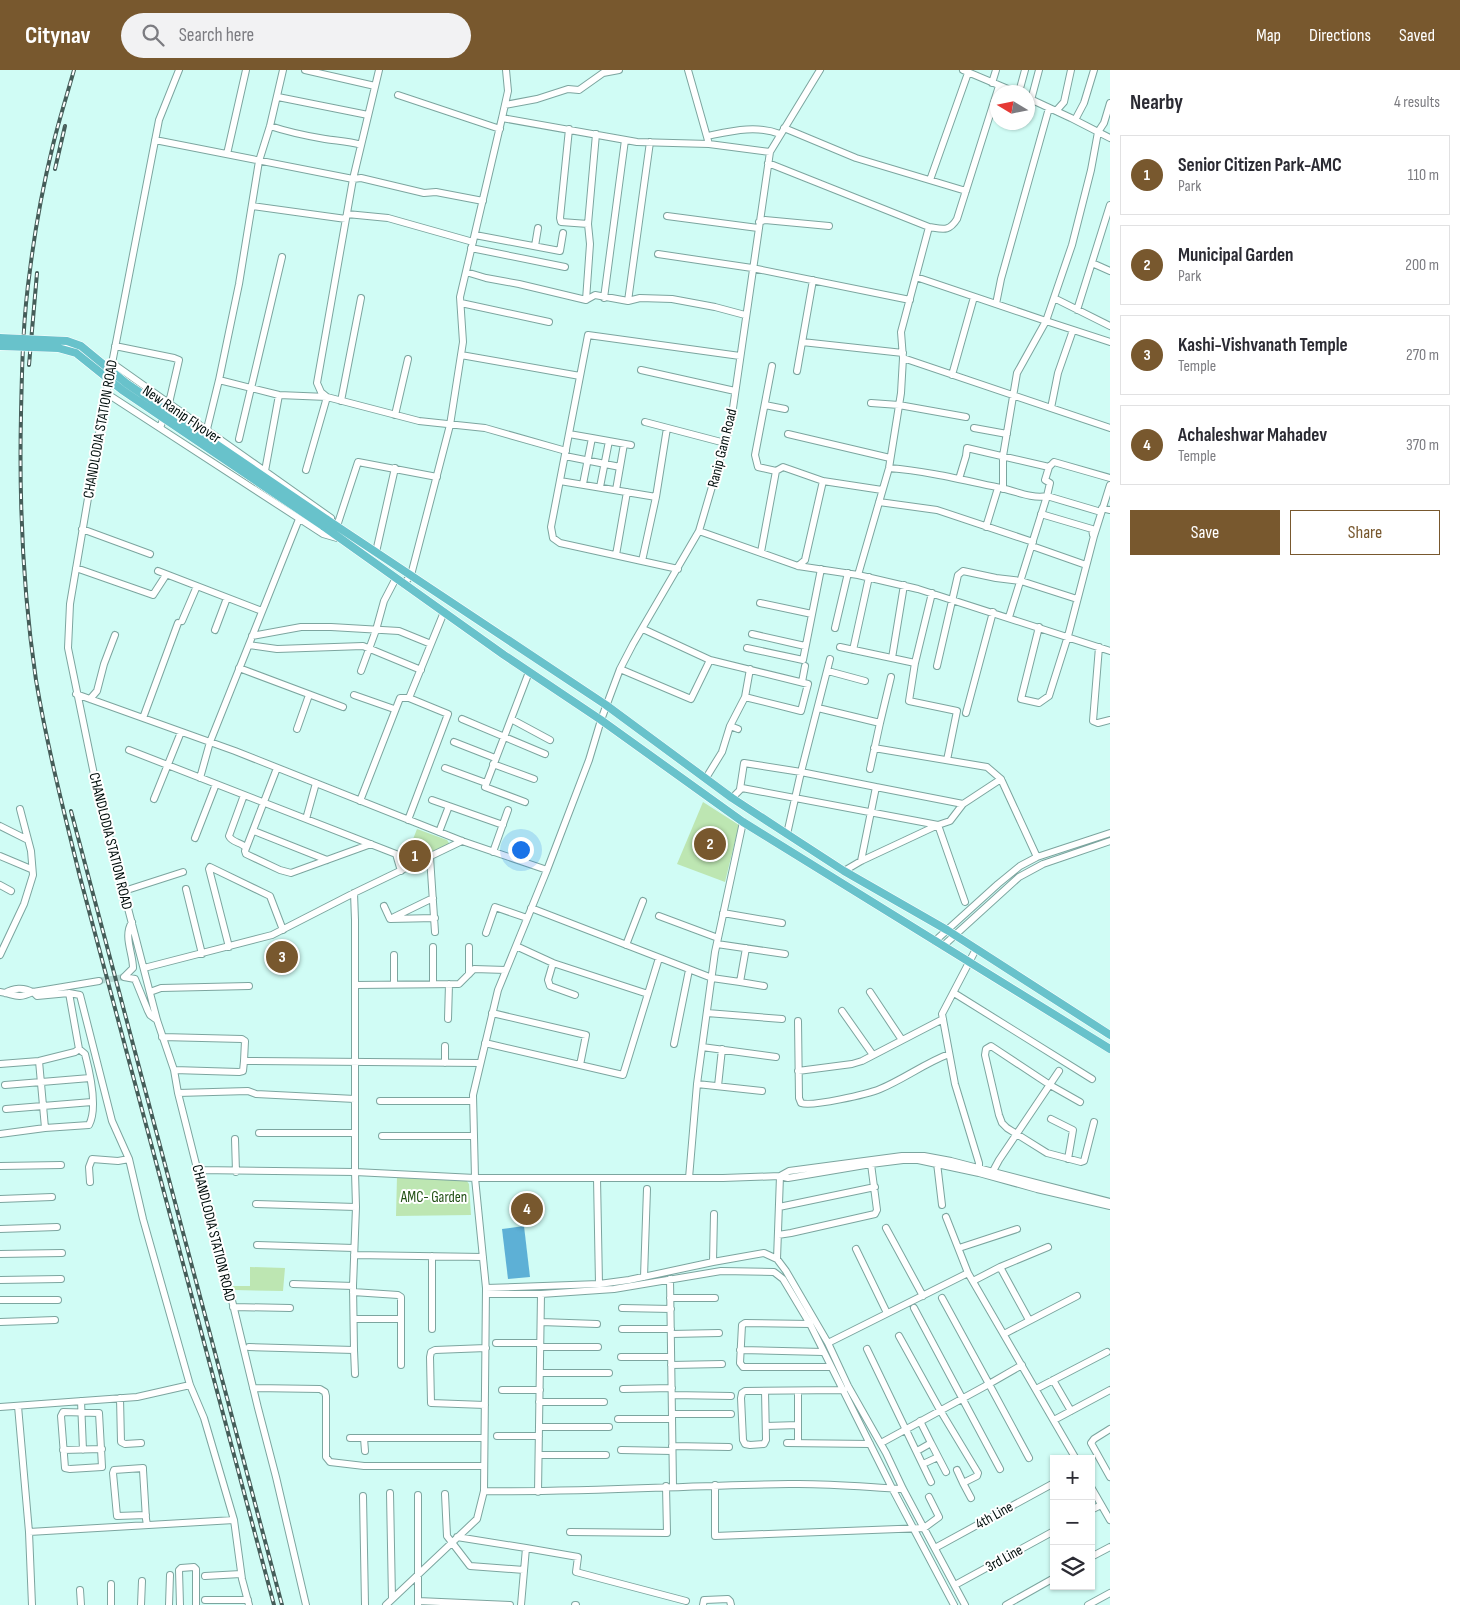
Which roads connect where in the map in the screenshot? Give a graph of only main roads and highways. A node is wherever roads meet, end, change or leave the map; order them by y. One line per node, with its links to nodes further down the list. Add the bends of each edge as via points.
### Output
1 (0, 338): 3 (main road, New Ranip Flyover, bridge, via 67,341 81,346 126,383)
2 (0, 346): 3 (main road, New Ranip Flyover, bridge, via 58,348 76,353 122,390)
3 (325, 522): 4 (main road, New Ranip Flyover, via 337,526 606,705 732,798); 5 (main road, New Ranip Flyover, via 338,538 743,822)
4 (1110, 1035)
5 (1110, 1048)

